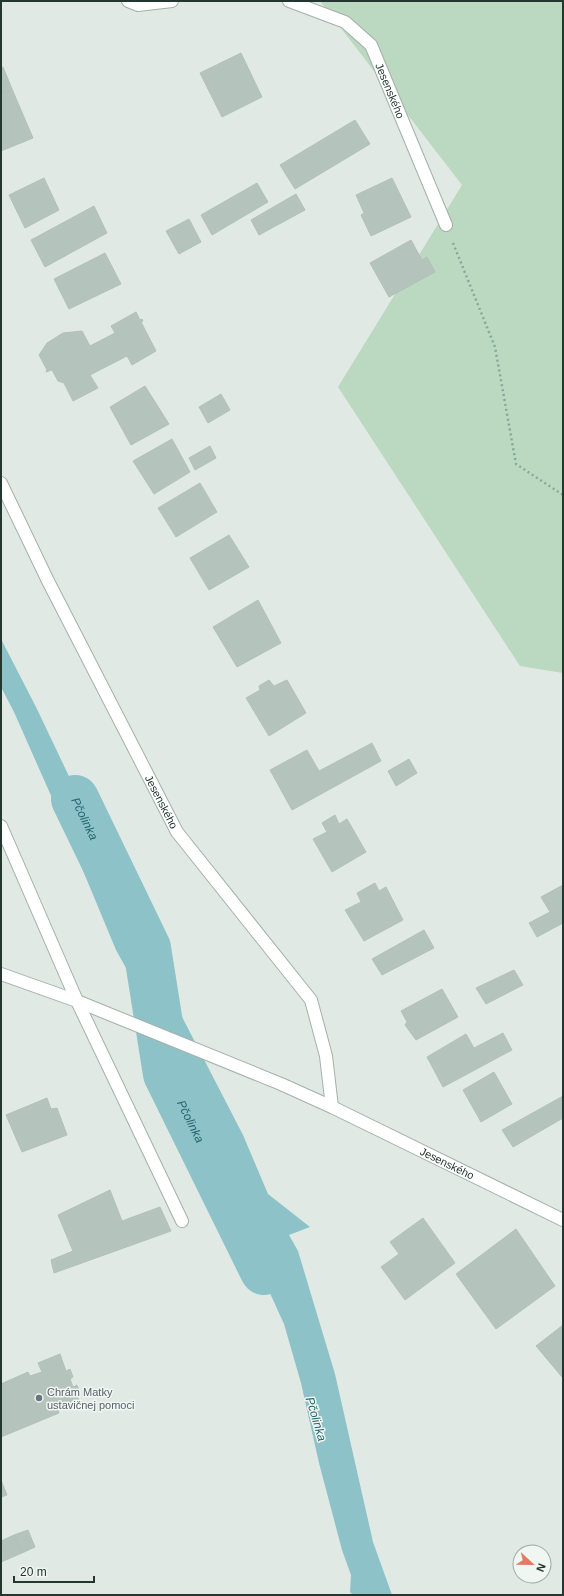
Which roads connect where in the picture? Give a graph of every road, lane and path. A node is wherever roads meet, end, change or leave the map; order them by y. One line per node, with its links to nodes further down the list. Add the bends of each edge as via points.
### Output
1 (128, 1): 2 (street, via 138,5)
2 (172, 1)
3 (288, 1): 4 (street, Jesenského, via 345,22 371,45)
4 (446, 224): 6 (path, via 495,347 516,464)
5 (1, 483): 10 (street, Jesenského, via 48,581 177,832 311,1000 326,1056)
6 (563, 495)
7 (1, 826): 9 (street)
8 (1, 974): 9 (street, Jesenského)
9 (77, 1001): 10 (street, Jesenského); 12 (street)
10 (332, 1107): 11 (street, Jesenského)
11 (563, 1220)
12 (182, 1221)

